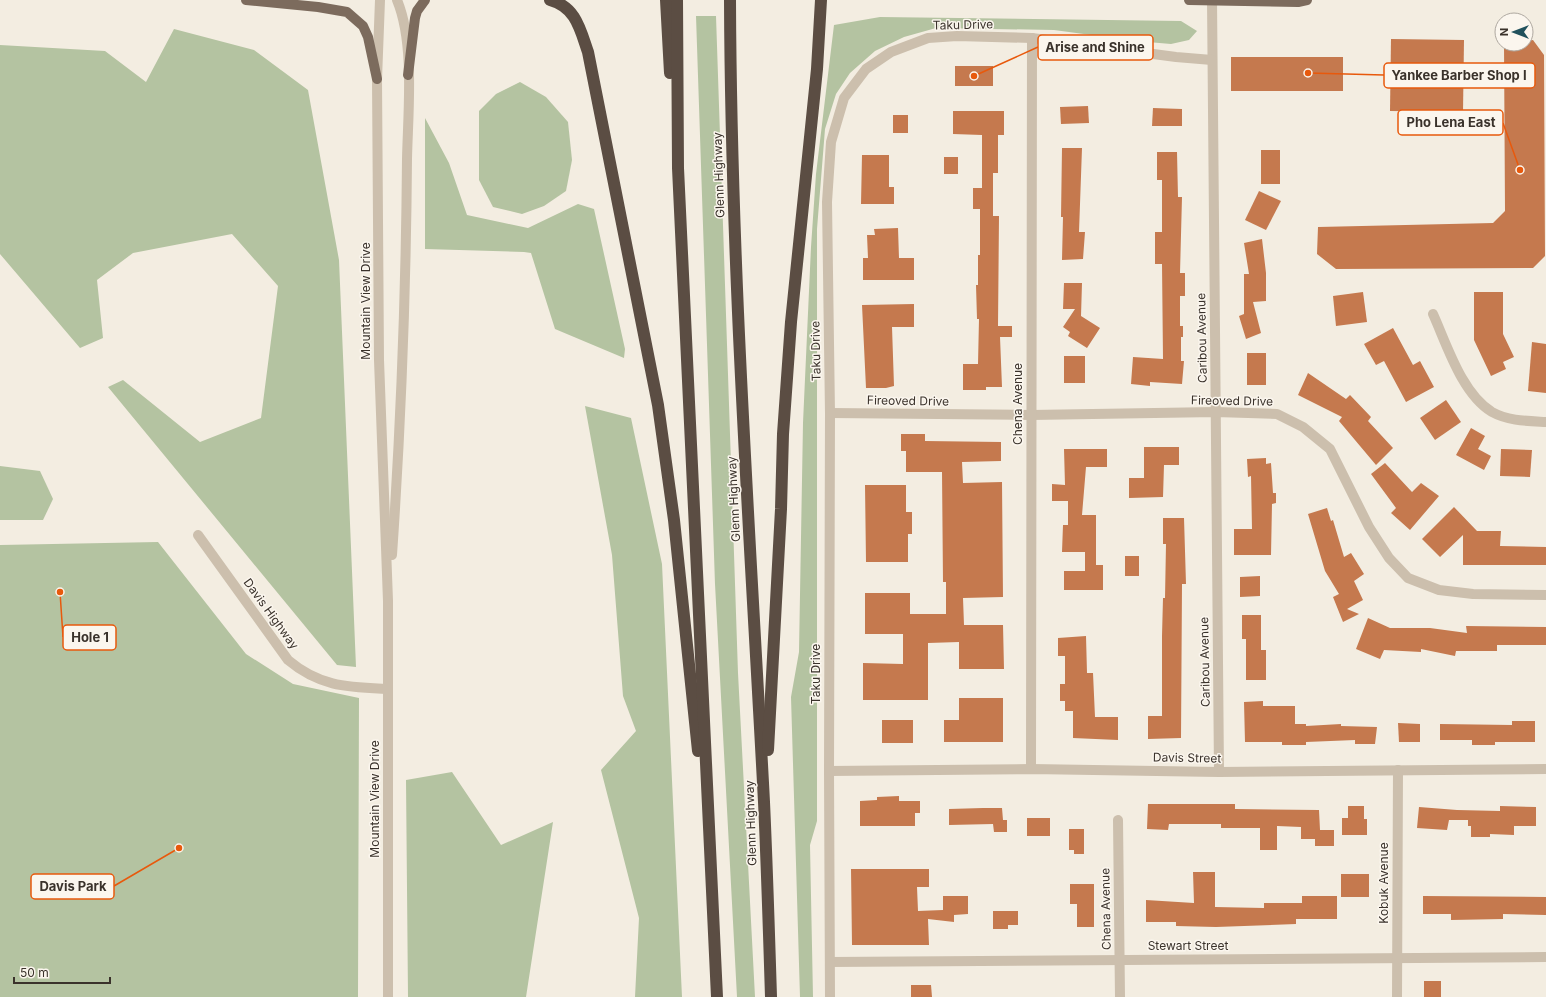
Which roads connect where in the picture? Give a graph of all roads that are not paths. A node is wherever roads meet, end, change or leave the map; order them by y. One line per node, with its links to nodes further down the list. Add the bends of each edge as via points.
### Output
1 (246, 0): 16 (main road, via 347,12 363,26 368,37)
2 (380, 0): 16 (street, Mountain View Drive)
3 (397, 0): 15 (street, Mountain View Drive, via 406,28)
4 (425, 0): 15 (main road, via 415,18)
5 (550, 0): 34 (highway, via 564,6 574,16 588,52 658,405 674,520)
6 (666, 0): 17 (highway)
7 (677, 0): 17 (highway)
8 (730, 0): 32 (highway, Glenn Highway, via 737,296)
9 (821, 0): 32 (highway, via 791,322)
10 (1189, 0): 11 (main road)
11 (1212, 0): 12 (main road); 14 (street, Caribou Avenue)
12 (1307, 0)
13 (1032, 38): 14 (street, Taku Drive); 20 (street, Taku Drive, via 928,38 891,52 866,69 844,98 831,142 827,202); 21 (street, Chena Avenue)
14 (1212, 60): 19 (street, Caribou Avenue)
15 (408, 75): 25 (street, Mountain View Drive, via 406,287)
16 (377, 79): 25 (street, Mountain View Drive, via 379,368)
17 (678, 168): 34 (highway)
18 (1433, 314): 22 (street, via 1462,378 1474,396 1493,412 1521,422)
19 (1216, 412): 21 (street, Fireoved Drive); 24 (street, Fireoved Drive, via 1277,414 1303,427 1330,449 1369,527 1389,558 1408,578 1439,590 1473,594); 31 (street, Caribou Avenue)
20 (830, 413): 21 (street, Fireoved Drive); 29 (street, Taku Drive)
21 (1031, 415): 27 (street, Chena Avenue)
22 (1546, 422)
23 (198, 535): 26 (street, Davis Highway, via 288,660 300,670 328,683)
24 (1546, 595)
25 (388, 601): 26 (street, Mountain View Drive)
26 (388, 689): 39 (street, Mountain View Drive)
27 (1031, 769): 29 (street, Davis Street); 31 (street, Davis Street)
28 (1546, 769): 30 (street, Davis Street)
29 (829, 770): 38 (street, Taku Drive)
30 (1398, 770): 31 (street, Davis Street); 36 (street, Kobuk Avenue)
31 (1219, 772)
32 (764, 805): 41 (highway, Glenn Highway)
33 (1118, 820): 37 (street, Chena Avenue)
34 (712, 884): 40 (highway)
35 (1546, 957): 36 (street, Stewart Street)
36 (1397, 958): 37 (street, Stewart Street); 44 (street, Kobuk Avenue)
37 (1120, 960): 38 (street, Stewart Street); 43 (street, Chena Avenue)
38 (830, 962): 42 (street, Taku Drive)
39 (388, 997)
40 (717, 997)
41 (771, 997)
42 (830, 997)
43 (1120, 997)
44 (1397, 997)

